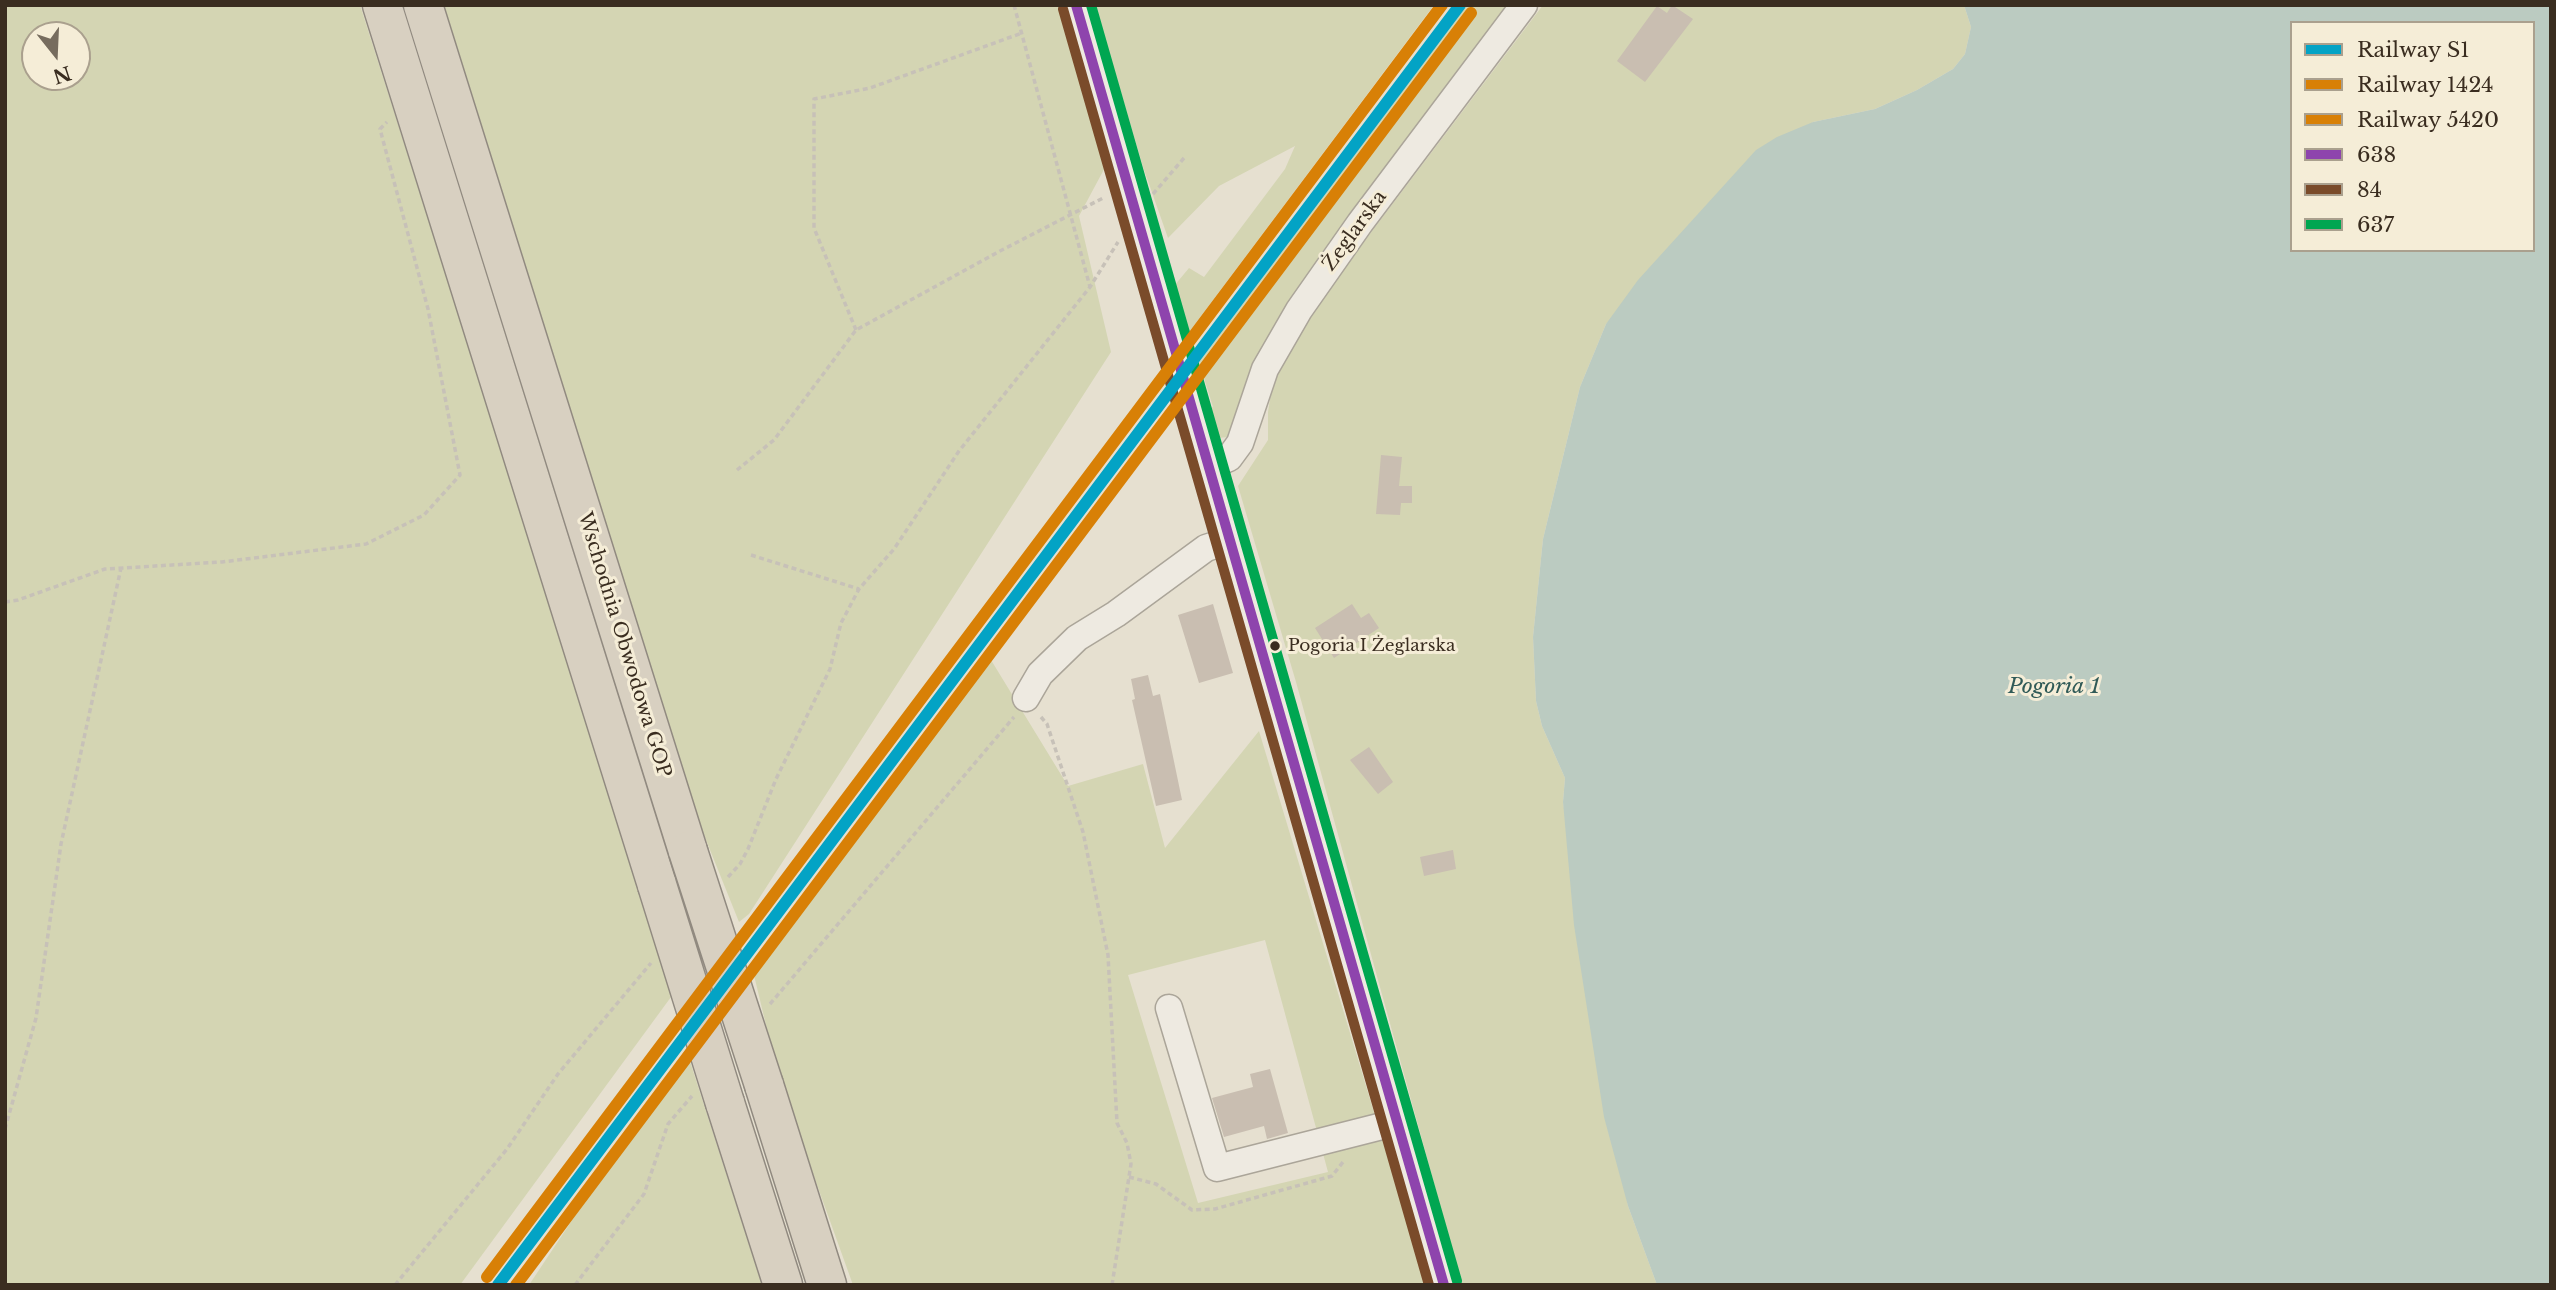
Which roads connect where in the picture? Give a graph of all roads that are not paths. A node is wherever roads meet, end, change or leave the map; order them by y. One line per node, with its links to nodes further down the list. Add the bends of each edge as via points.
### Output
1 (382, 5): 10 (highway, Wschodnia Obwodowa GOP, bridge, via 657,885 710,1098)
2 (423, 5): 11 (highway, Wschodnia Obwodowa GOP, bridge)
3 (1076, 5): 5 (street)
4 (1524, 5): 5 (street, Żeglarska, via 1299,310 1265,369 1240,443 1229,458)
5 (1210, 466): 6 (street)
6 (1231, 540): 7 (street, via 1206,548 1077,638 1040,674); 9 (street)
7 (1026, 698)
8 (1169, 1008): 9 (street, via 1217,1168)
9 (1398, 1122): 12 (street)
10 (783, 1285)
11 (827, 1285)
12 (1444, 1285)

